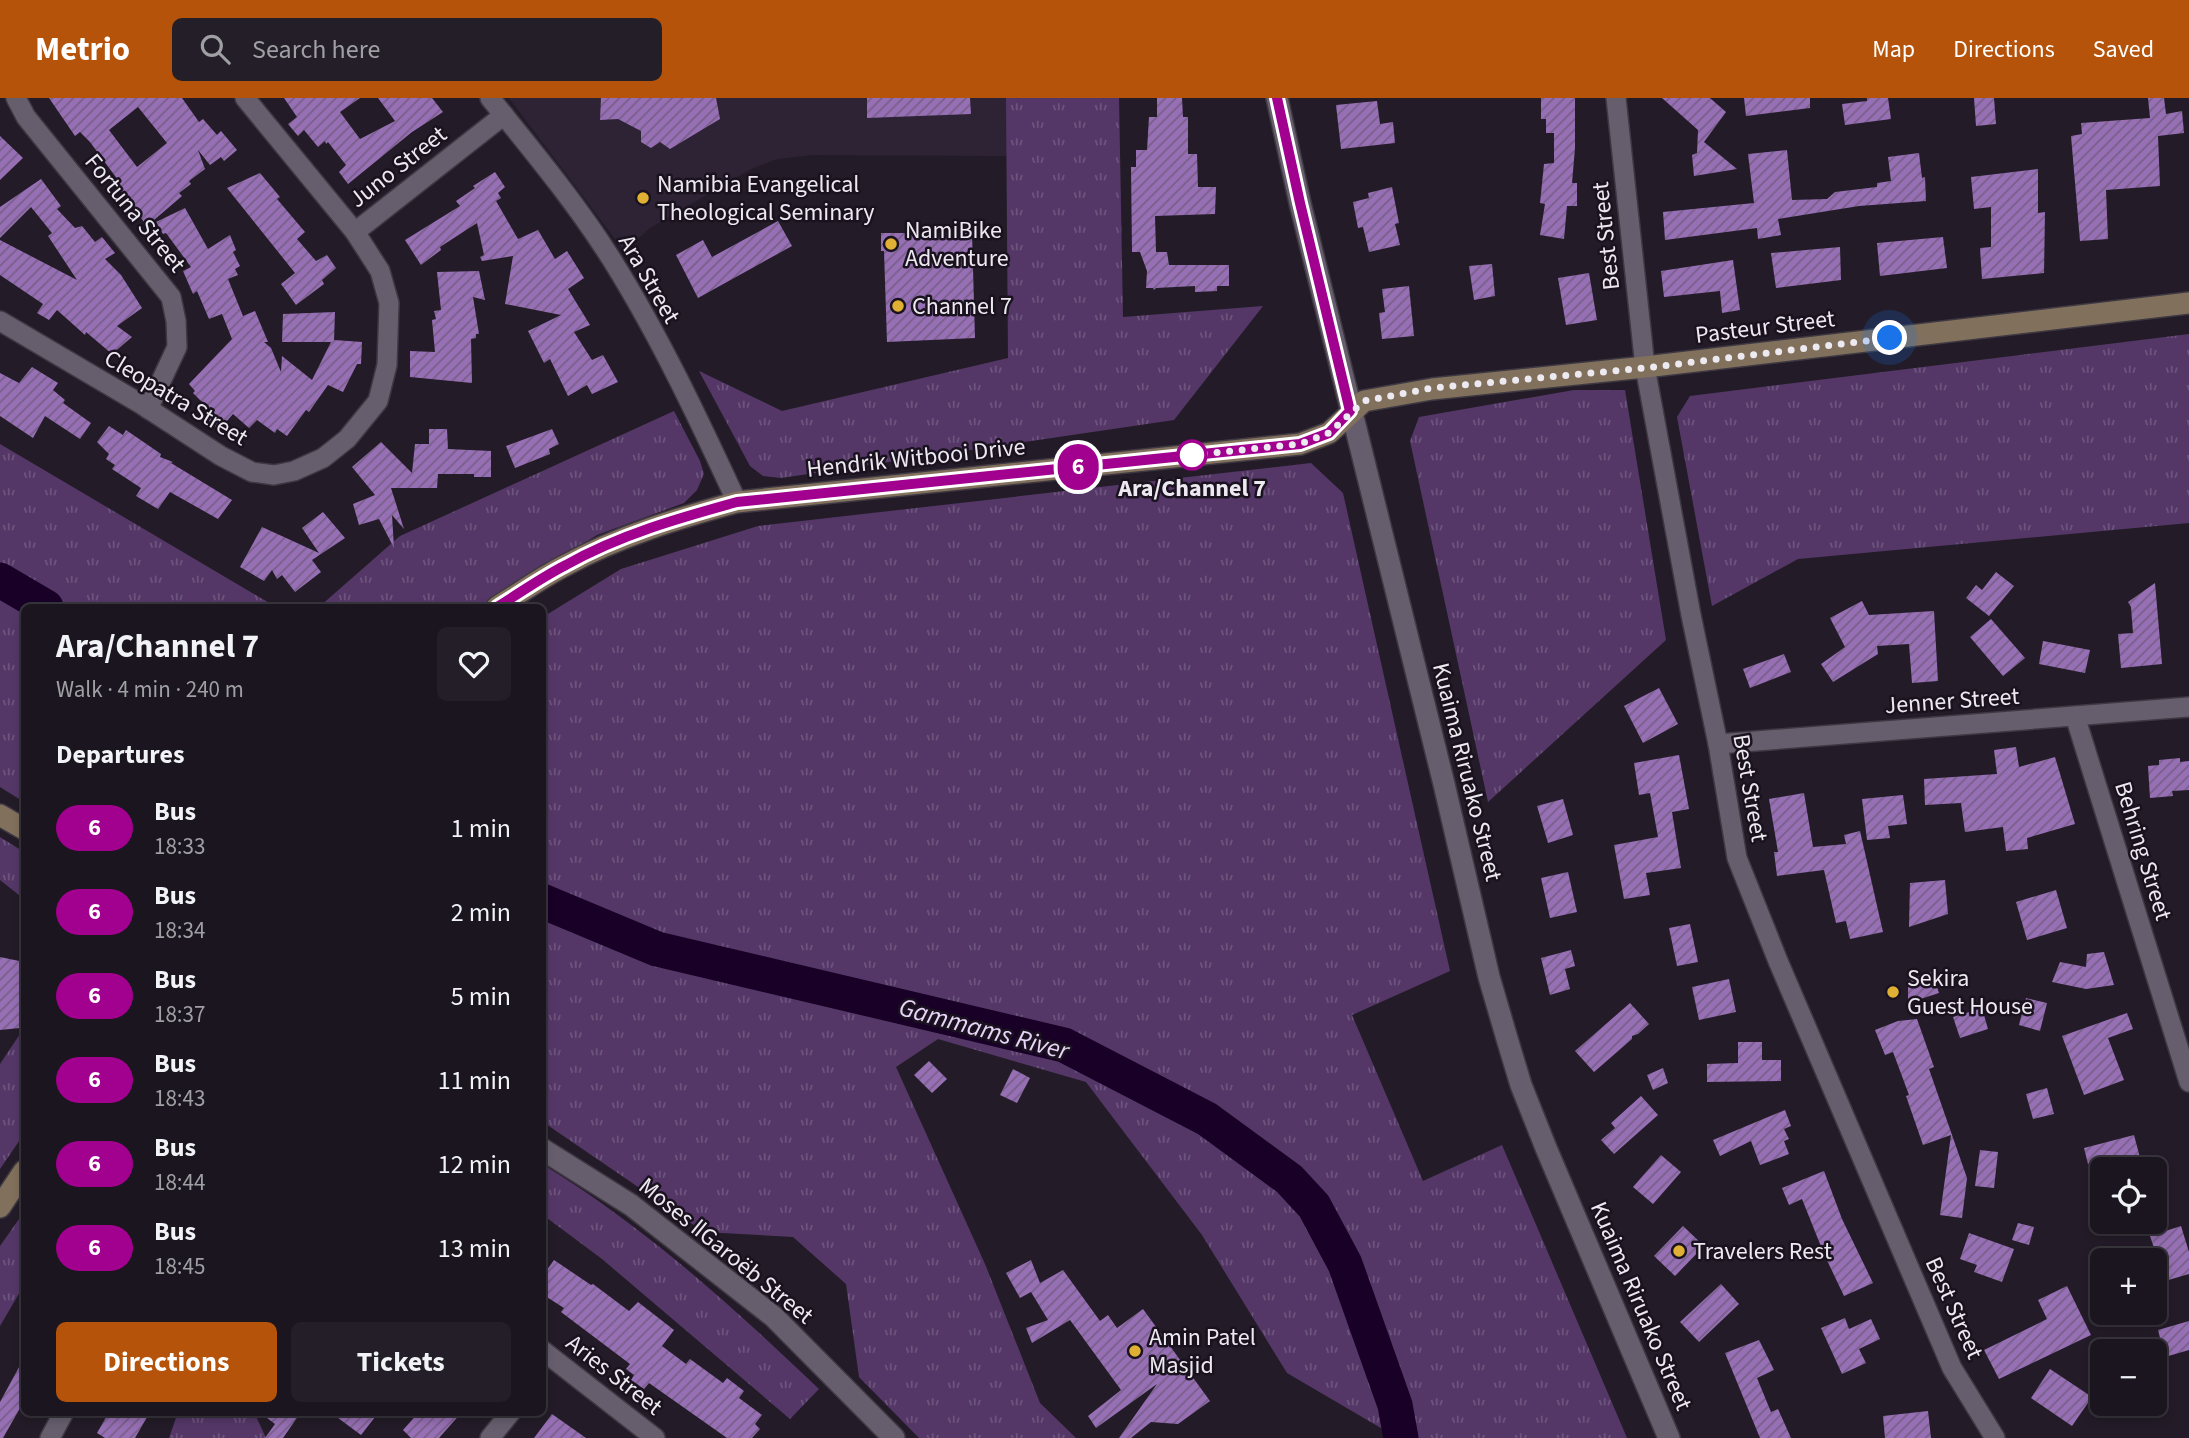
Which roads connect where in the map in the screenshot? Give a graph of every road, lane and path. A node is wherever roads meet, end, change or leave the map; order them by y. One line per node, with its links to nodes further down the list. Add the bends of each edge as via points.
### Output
1 (16, 98): 11 (street, Fortuna Street, via 26,117 171,297 177,347)
2 (244, 98): 7 (street, Cleopatra Street)
3 (490, 98): 6 (street, Ara Street)
4 (1277, 98): 12 (street, Kuaima Riruako Street)
5 (1616, 98): 10 (street, Best Street)
6 (504, 115): 7 (street, Juno Street); 13 (street, Ara Street, via 612,260 692,404)
7 (355, 232): 11 (street, Cleopatra Street, via 380,271 389,303 389,338 378,401 347,439 323,458 294,471 274,475 252,472)
8 (2189, 303): 10 (main road, Pasteur Street)
9 (0, 321): 11 (street, Cleopatra Street)
10 (1645, 368): 12 (main road, Pasteur Street, via 1432,388 1364,401); 17 (street, Best Street)
11 (148, 409)
12 (1350, 411): 13 (main road, Hendrik Witbooi Drive, via 1329,433 1300,444); 31 (street, Kuaima Riruako Street, via 1489,977 1521,1085)
13 (737, 502): 14 (main road, Hendrik Witbooi Drive, via 631,536 567,564)
14 (503, 604)
15 (2189, 707): 16 (street, Jenner Street)
16 (2075, 716): 17 (street, Jenner Street); 20 (street, Behring Street)
17 (1718, 744): 32 (street, Best Street, via 1737,858 1778,961 1952,1367)
18 (0, 815): 19 (main road)
19 (21, 827)
20 (2189, 1082)
21 (546, 1152): 30 (street, Moses ǁGaroëb Street, via 631,1205 774,1317)
22 (21, 1176): 23 (main road)
23 (0, 1207)
24 (546, 1360): 29 (street, Aries Street)
25 (62, 1416): 27 (street)
26 (507, 1416): 28 (street)
27 (50, 1438)
28 (490, 1438)
29 (655, 1438)
30 (894, 1438)
31 (1669, 1438)
32 (1995, 1438)

